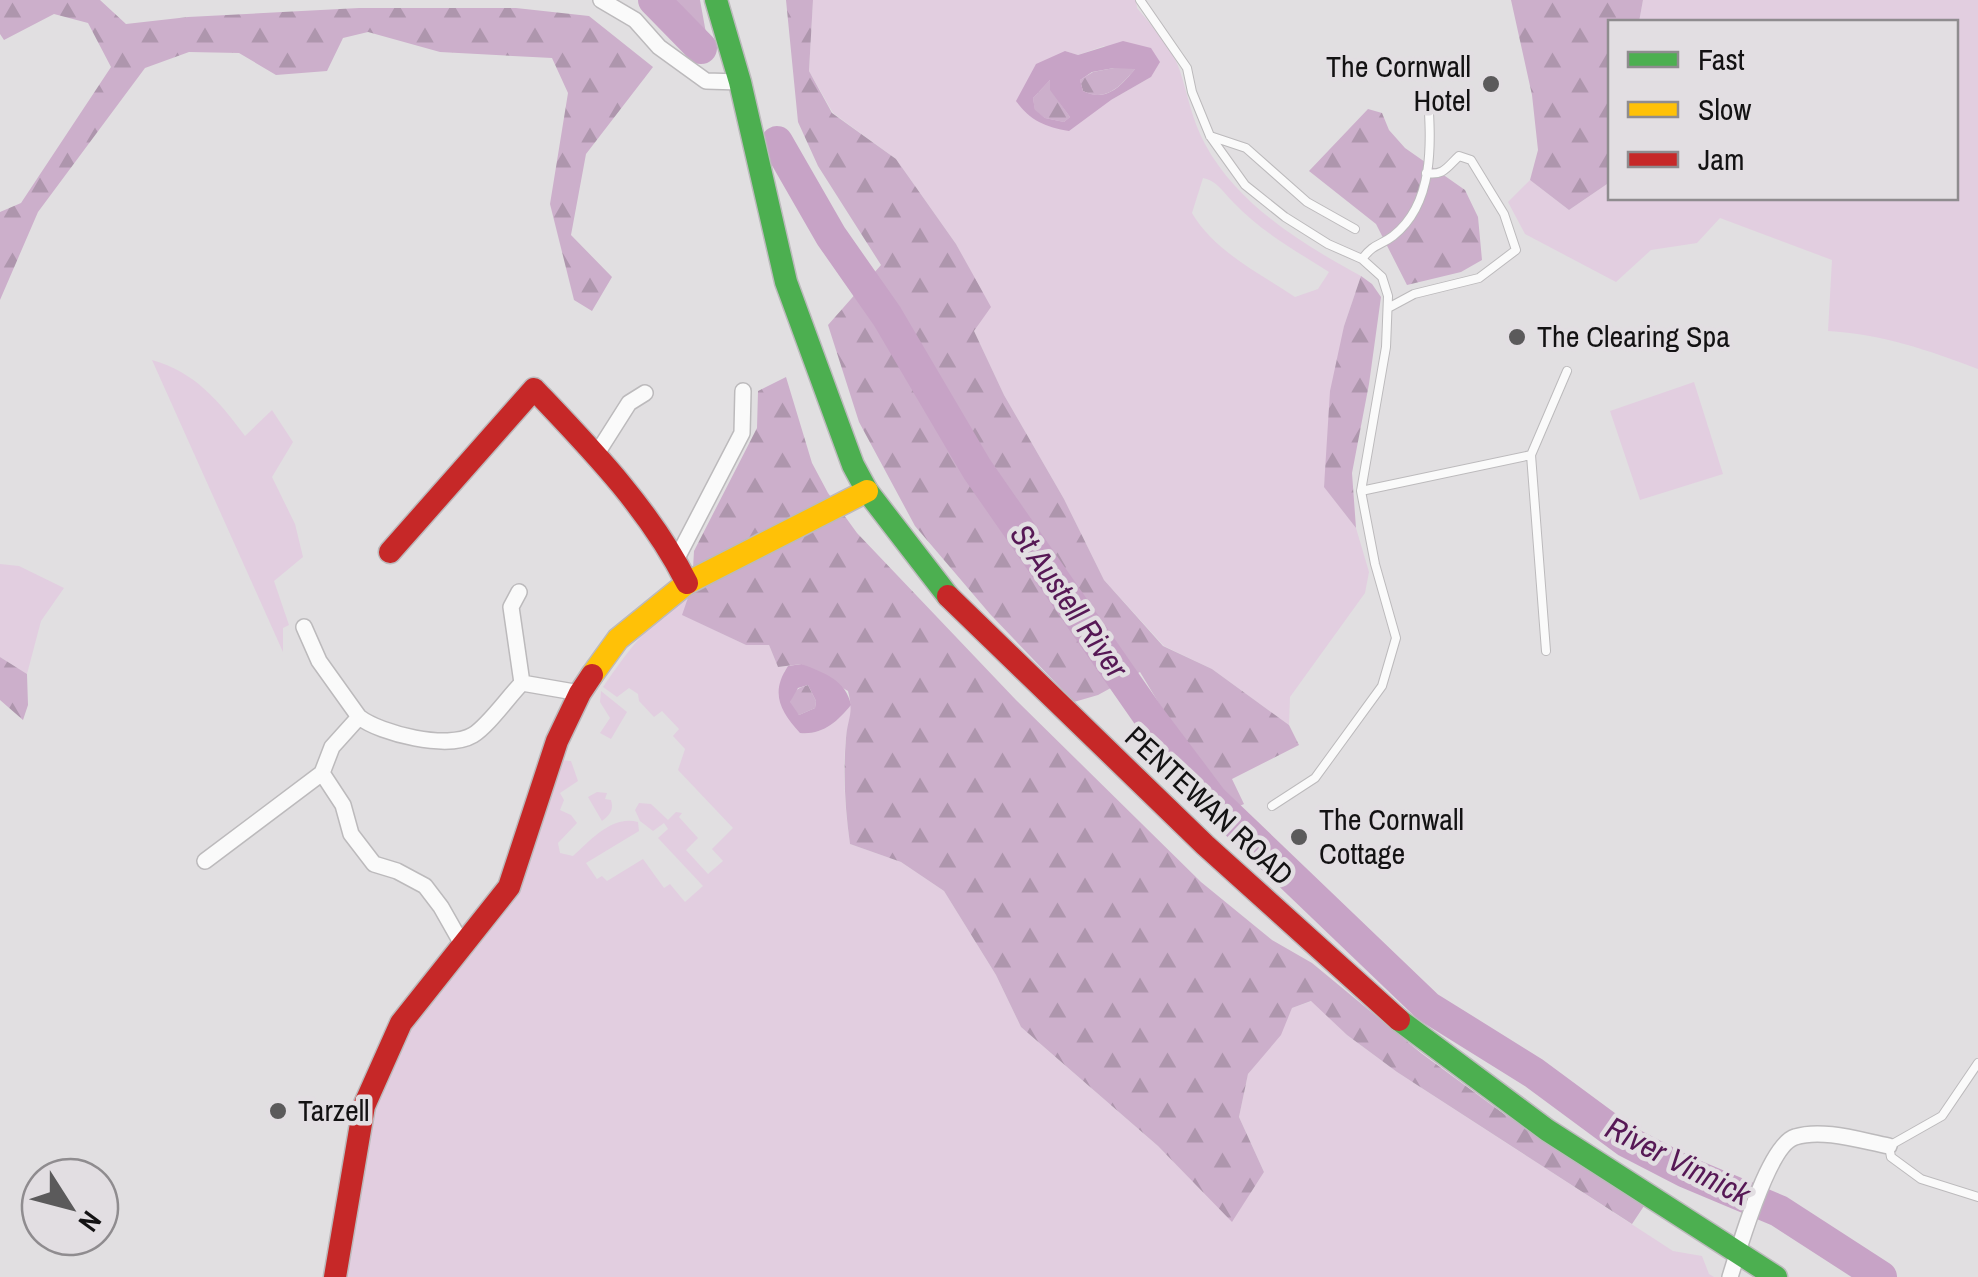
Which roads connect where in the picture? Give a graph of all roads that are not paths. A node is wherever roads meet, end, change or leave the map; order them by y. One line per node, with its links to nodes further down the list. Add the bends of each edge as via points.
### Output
1 (602, 0): 4 (street, via 706,81)
2 (716, 0): 4 (main road, PENTEWAN ROAD)
3 (1140, 0): 6 (lane, via 1187,68)
4 (740, 82): 16 (main road, PENTEWAN ROAD, via 786,282)
5 (1428, 96): 7 (lane)
6 (1210, 136): 8 (lane, via 1246,148 1307,202); 9 (lane, via 1245,185 1314,235)
7 (1426, 174): 9 (lane, via 1423,194 1406,220); 10 (lane, via 1446,171 1459,156 1472,160 1504,214 1516,250 1478,278 1414,294)
8 (1355, 229)
9 (1362, 259): 10 (lane, via 1382,277)
10 (1388, 308): 17 (lane)
11 (1567, 371): 14 (lane)
12 (743, 391): 19 (street, via 742,433)
13 (645, 393): 15 (street, via 629,403)
14 (1531, 455): 17 (lane); 23 (lane)
15 (596, 456): 18 (main road, via 534,389); 19 (main road)
16 (868, 491): 20 (main road); 34 (main road, PENTEWAN ROAD, via 933,580 979,629 1361,989 1548,1130)
17 (1361, 492): 28 (lane, via 1396,638 1382,686 1315,778)
18 (390, 552)
19 (676, 558): 20 (main road)
20 (688, 583): 25 (main road, via 618,638)
21 (519, 592): 24 (street, via 511,607)
22 (304, 627): 26 (street)
23 (1546, 651)
24 (522, 683): 25 (street); 26 (street, via 474,735 448,742 374,728)
25 (580, 694): 30 (main road, via 509,887)
26 (359, 717): 27 (street, via 332,747)
27 (322, 773): 29 (street); 30 (street, via 351,834 374,864 425,886)
28 (1272, 806)
29 (205, 861)
30 (462, 944): 35 (main road, via 401,1023 364,1106)
31 (1978, 1064): 32 (lane, via 1942,1116)
32 (1890, 1146): 33 (lane, via 1891,1157 1922,1179); 34 (street, via 1793,1137 1776,1153)
33 (1978, 1197)
34 (1738, 1252): 36 (street); 37 (main road, PENTEWAN ROAD)
35 (335, 1277)
36 (1730, 1277)
37 (1776, 1277)

